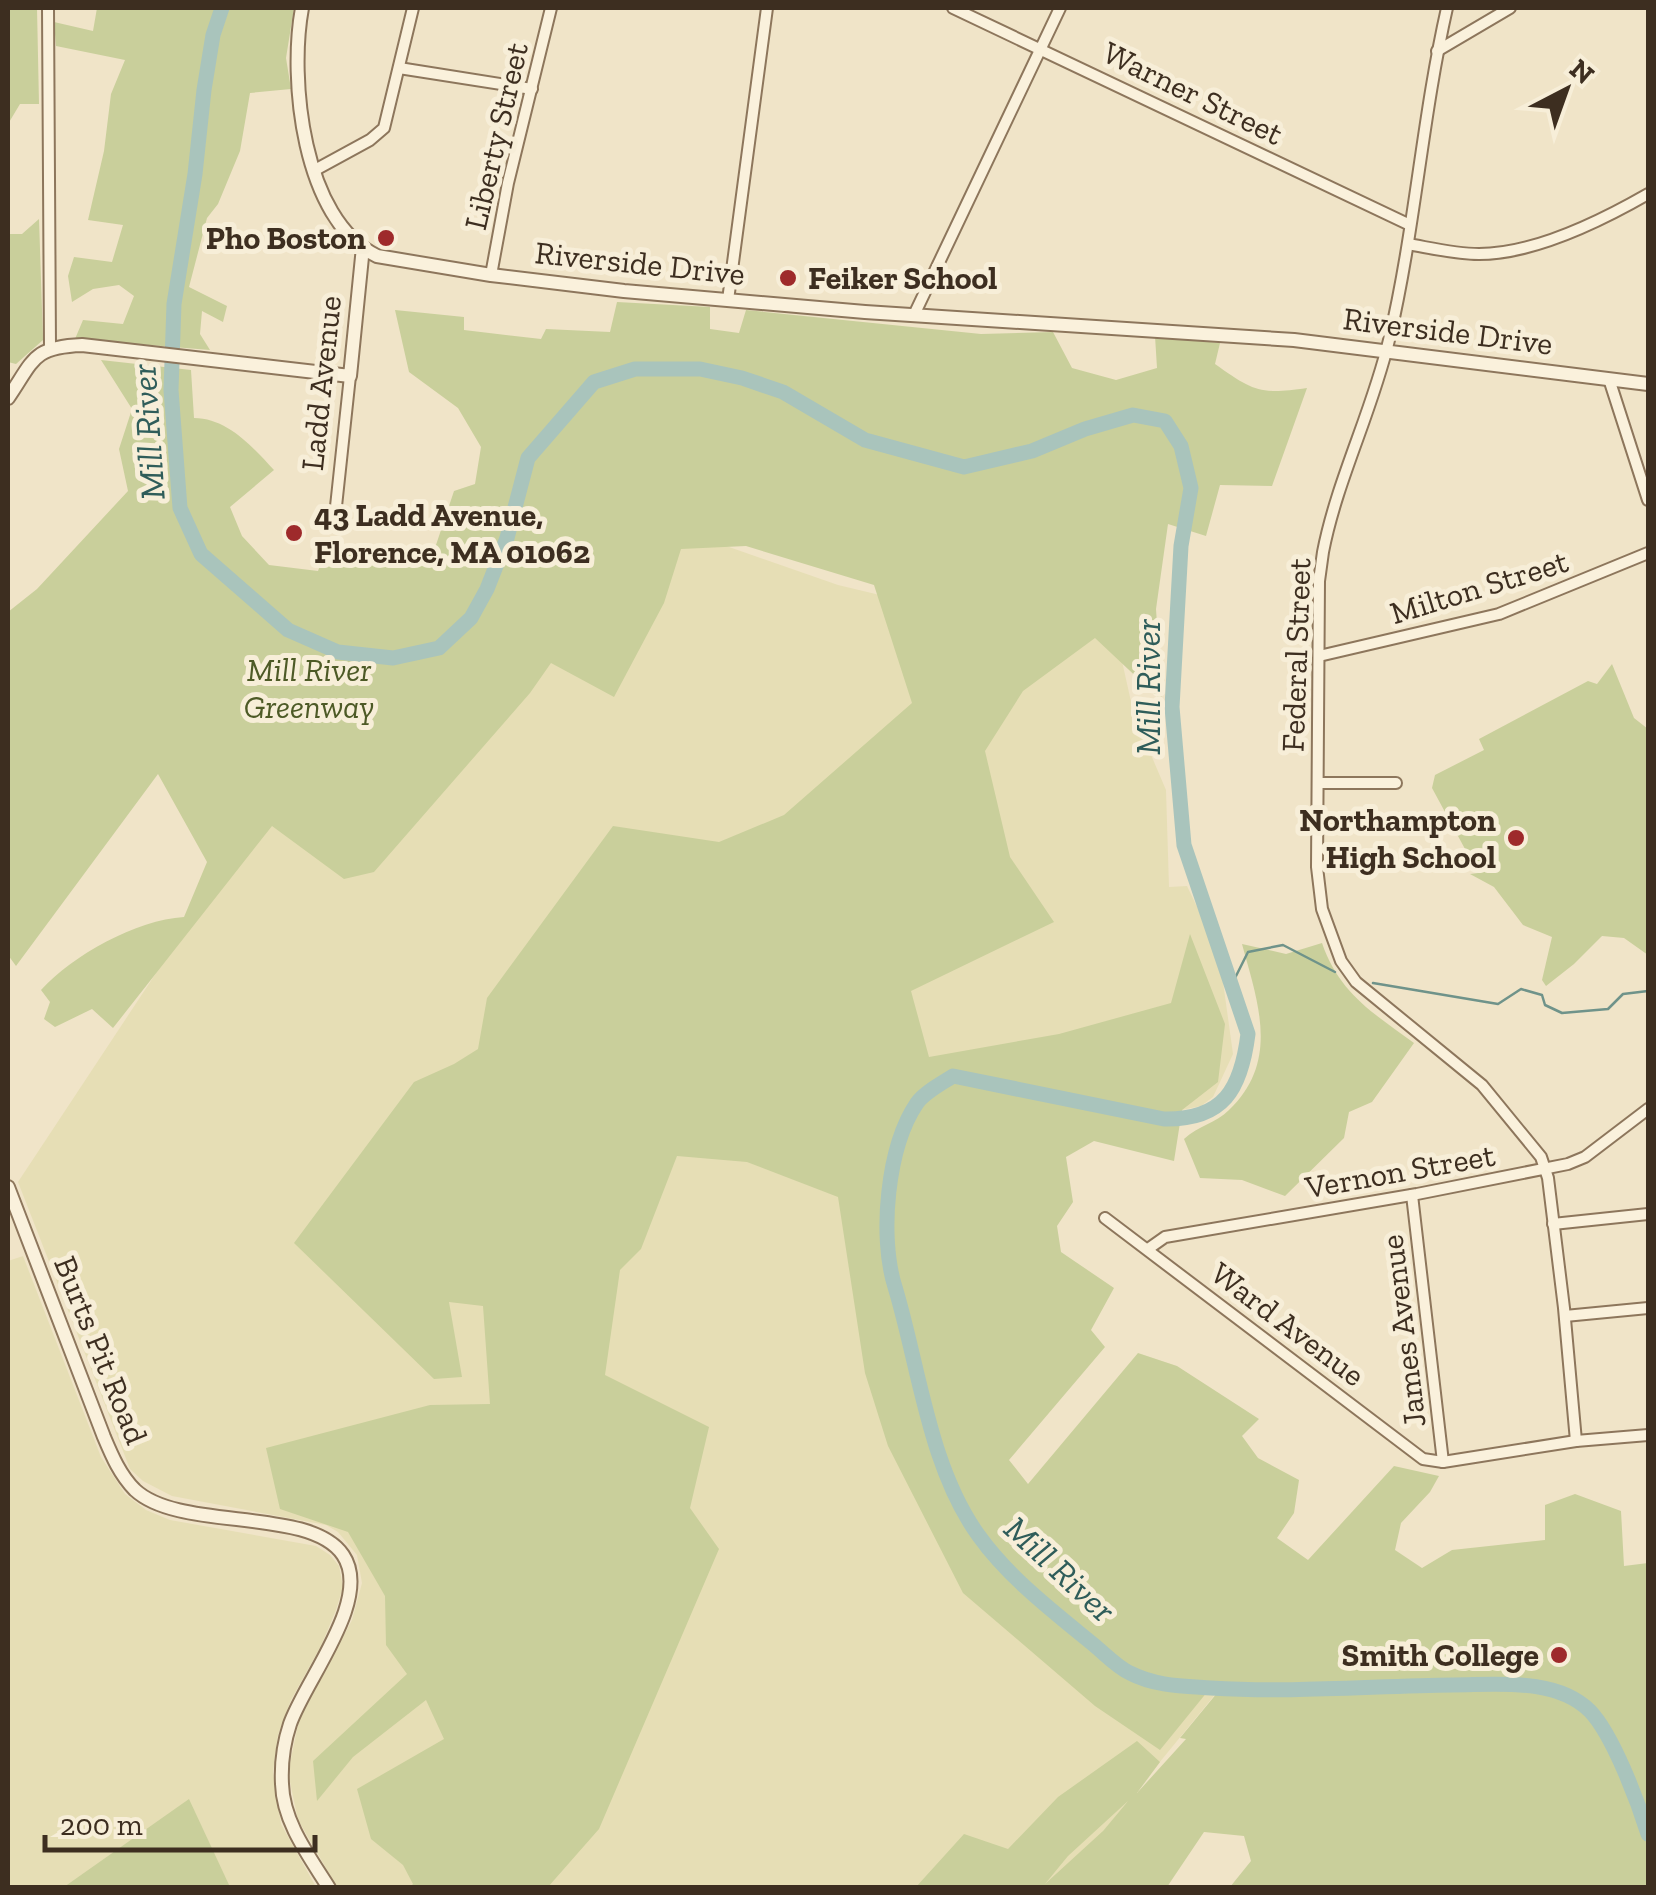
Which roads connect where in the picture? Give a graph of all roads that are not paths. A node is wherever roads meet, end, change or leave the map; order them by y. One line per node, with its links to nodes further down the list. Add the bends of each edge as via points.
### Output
1 (48, 8): 22 (street)
2 (302, 8): 14 (street, via 297,80)
3 (413, 8): 12 (street)
4 (551, 8): 13 (street, Liberty Street)
5 (767, 8): 20 (street)
6 (954, 8): 10 (street, Warner Street)
7 (1060, 8): 10 (street)
8 (1447, 8): 11 (street, Federal Street)
9 (1510, 8): 11 (street)
10 (1040, 48): 16 (street, Warner Street); 21 (street)
11 (1437, 52): 16 (street, Federal Street)
12 (399, 68): 13 (street); 14 (street, via 384,128)
13 (532, 89): 19 (street, Liberty Street)
14 (315, 170): 18 (street, via 336,216)
15 (1648, 194): 17 (street, via 1589,225 1512,250 1470,254)
16 (1410, 225): 17 (street, Federal Street)
17 (1408, 244): 23 (street, Federal Street)
18 (363, 247): 19 (street, Riverside Drive, via 377,256); 24 (street, Ladd Avenue)
19 (491, 275): 20 (street, Riverside Drive)
20 (728, 300): 21 (street, Riverside Drive)
21 (914, 315): 23 (street, Riverside Drive, via 1187,330)
22 (50, 347): 24 (street, via 82,345); 27 (street)
23 (1386, 350): 25 (street, Riverside Drive); 31 (street, Federal Street, via 1324,547)
24 (350, 376): 29 (street, Ladd Avenue)
25 (1609, 379): 26 (street, Riverside Drive); 28 (street)
26 (1648, 384)
27 (8, 398)
28 (1648, 500)
29 (334, 525)
30 (1648, 553): 31 (street, Milton Street, via 1499,614)
31 (1319, 656): 32 (street, Federal Street)
32 (1318, 782): 33 (street); 35 (street, Federal Street, via 1318,888 1348,972 1482,1084)
33 (1396, 782)
34 (1648, 1109): 35 (street, Vernon Street, via 1585,1157)
35 (1546, 1169): 37 (street, Vernon Street); 40 (street)
36 (8, 1187): 47 (street, Burts Pit Road, via 104,1438 136,1491 177,1509 305,1531 344,1556 347,1603 290,1723 282,1784 298,1837)
37 (1412, 1195): 41 (street, Vernon Street, via 1166,1237); 46 (street, James Avenue)
38 (1648, 1214): 40 (street)
39 (1106, 1218): 41 (street, Ward Avenue)
40 (1553, 1224): 43 (street)
41 (1148, 1249): 46 (street, Ward Avenue, via 1423,1459)
42 (1648, 1308): 43 (street)
43 (1565, 1316): 45 (street)
44 (1648, 1434): 45 (street)
45 (1576, 1442): 46 (street)
46 (1443, 1462)
47 (328, 1888)

